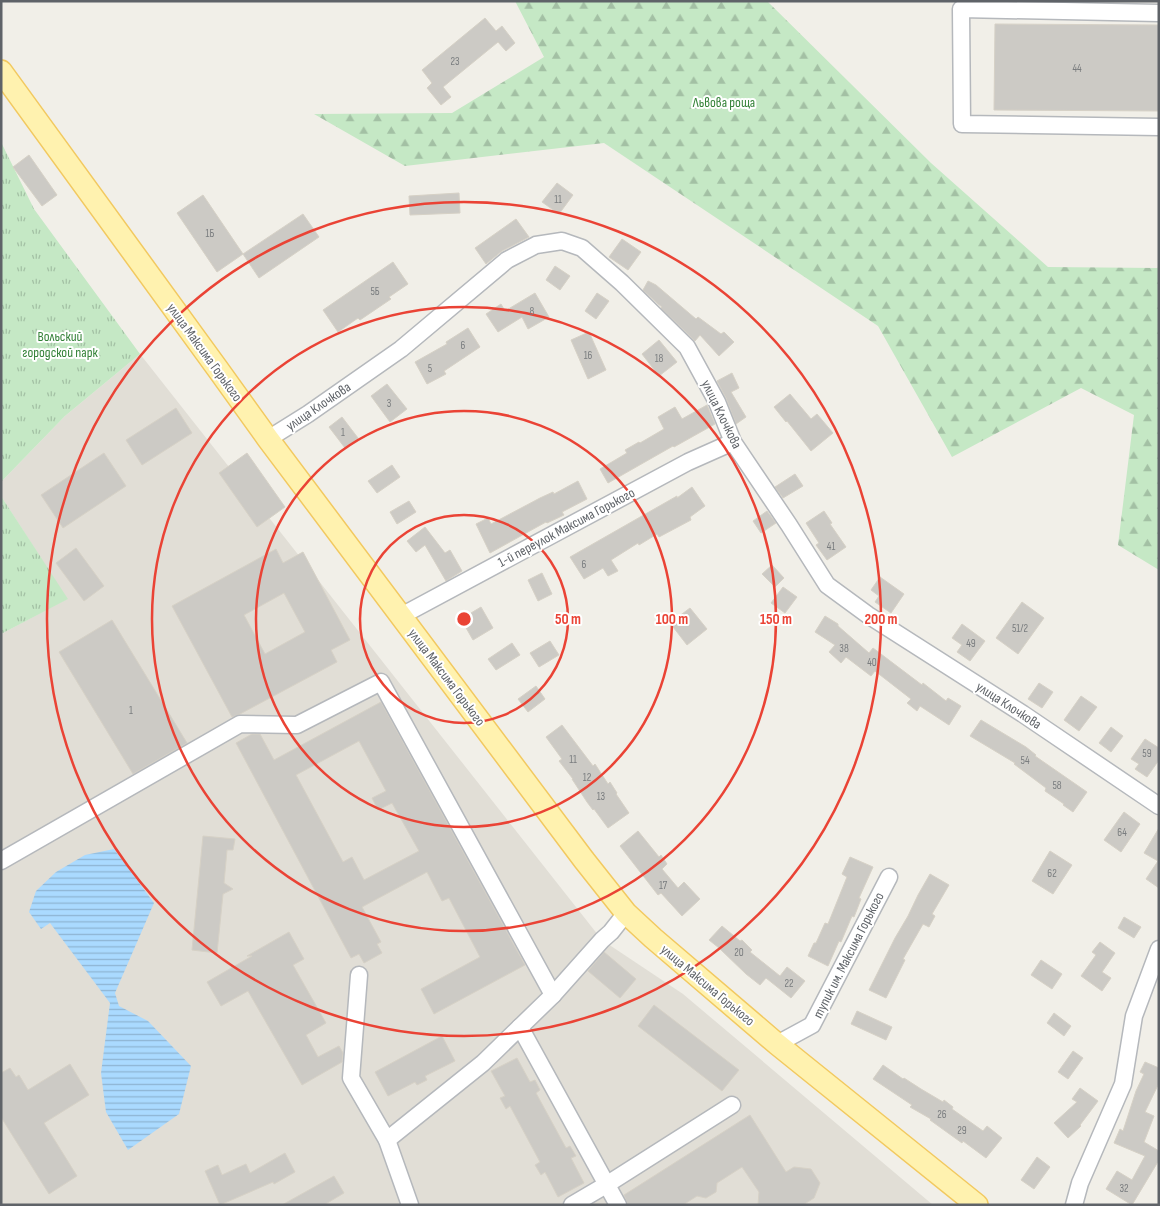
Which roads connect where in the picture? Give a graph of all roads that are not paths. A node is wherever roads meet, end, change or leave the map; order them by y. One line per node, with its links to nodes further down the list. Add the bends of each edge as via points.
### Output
1 (1159, 13): 3 (street, via 961,9 962,124)
2 (1, 70): 4 (main road, улица Максима Горького)
3 (1159, 126)
4 (268, 439): 5 (street, улица Клочкова, via 401,349 507,260 536,244 562,240 582,248 687,347 717,402); 6 (main road, улица Максима Горького)
5 (732, 442): 6 (street, 1-й переулок Максима Горького, via 688,462); 7 (street, улица Клочкова, via 827,585)
6 (401, 616): 10 (main road, улица Максима Горького)
7 (1159, 806)
8 (1, 861): 13 (street, via 240,724 298,726 381,682)
9 (888, 877): 15 (street, тупик им. Максима Горького, via 812,1025)
10 (626, 913): 13 (street); 15 (main road, улица Максима Горького)
11 (1159, 949): 23 (street, via 1134,1016 1122,1084 1080,1183)
12 (359, 975): 17 (street, via 351,1078)
13 (553, 995): 14 (street)
14 (520, 1027): 17 (street, via 483,1064); 18 (street)
15 (777, 1044): 22 (main road, улица Максима Горького)
16 (732, 1105): 18 (street)
17 (387, 1140): 19 (street)
18 (606, 1185): 20 (street); 21 (street)
19 (410, 1205)
20 (572, 1205)
21 (618, 1205)
22 (977, 1205)
23 (1074, 1205)

